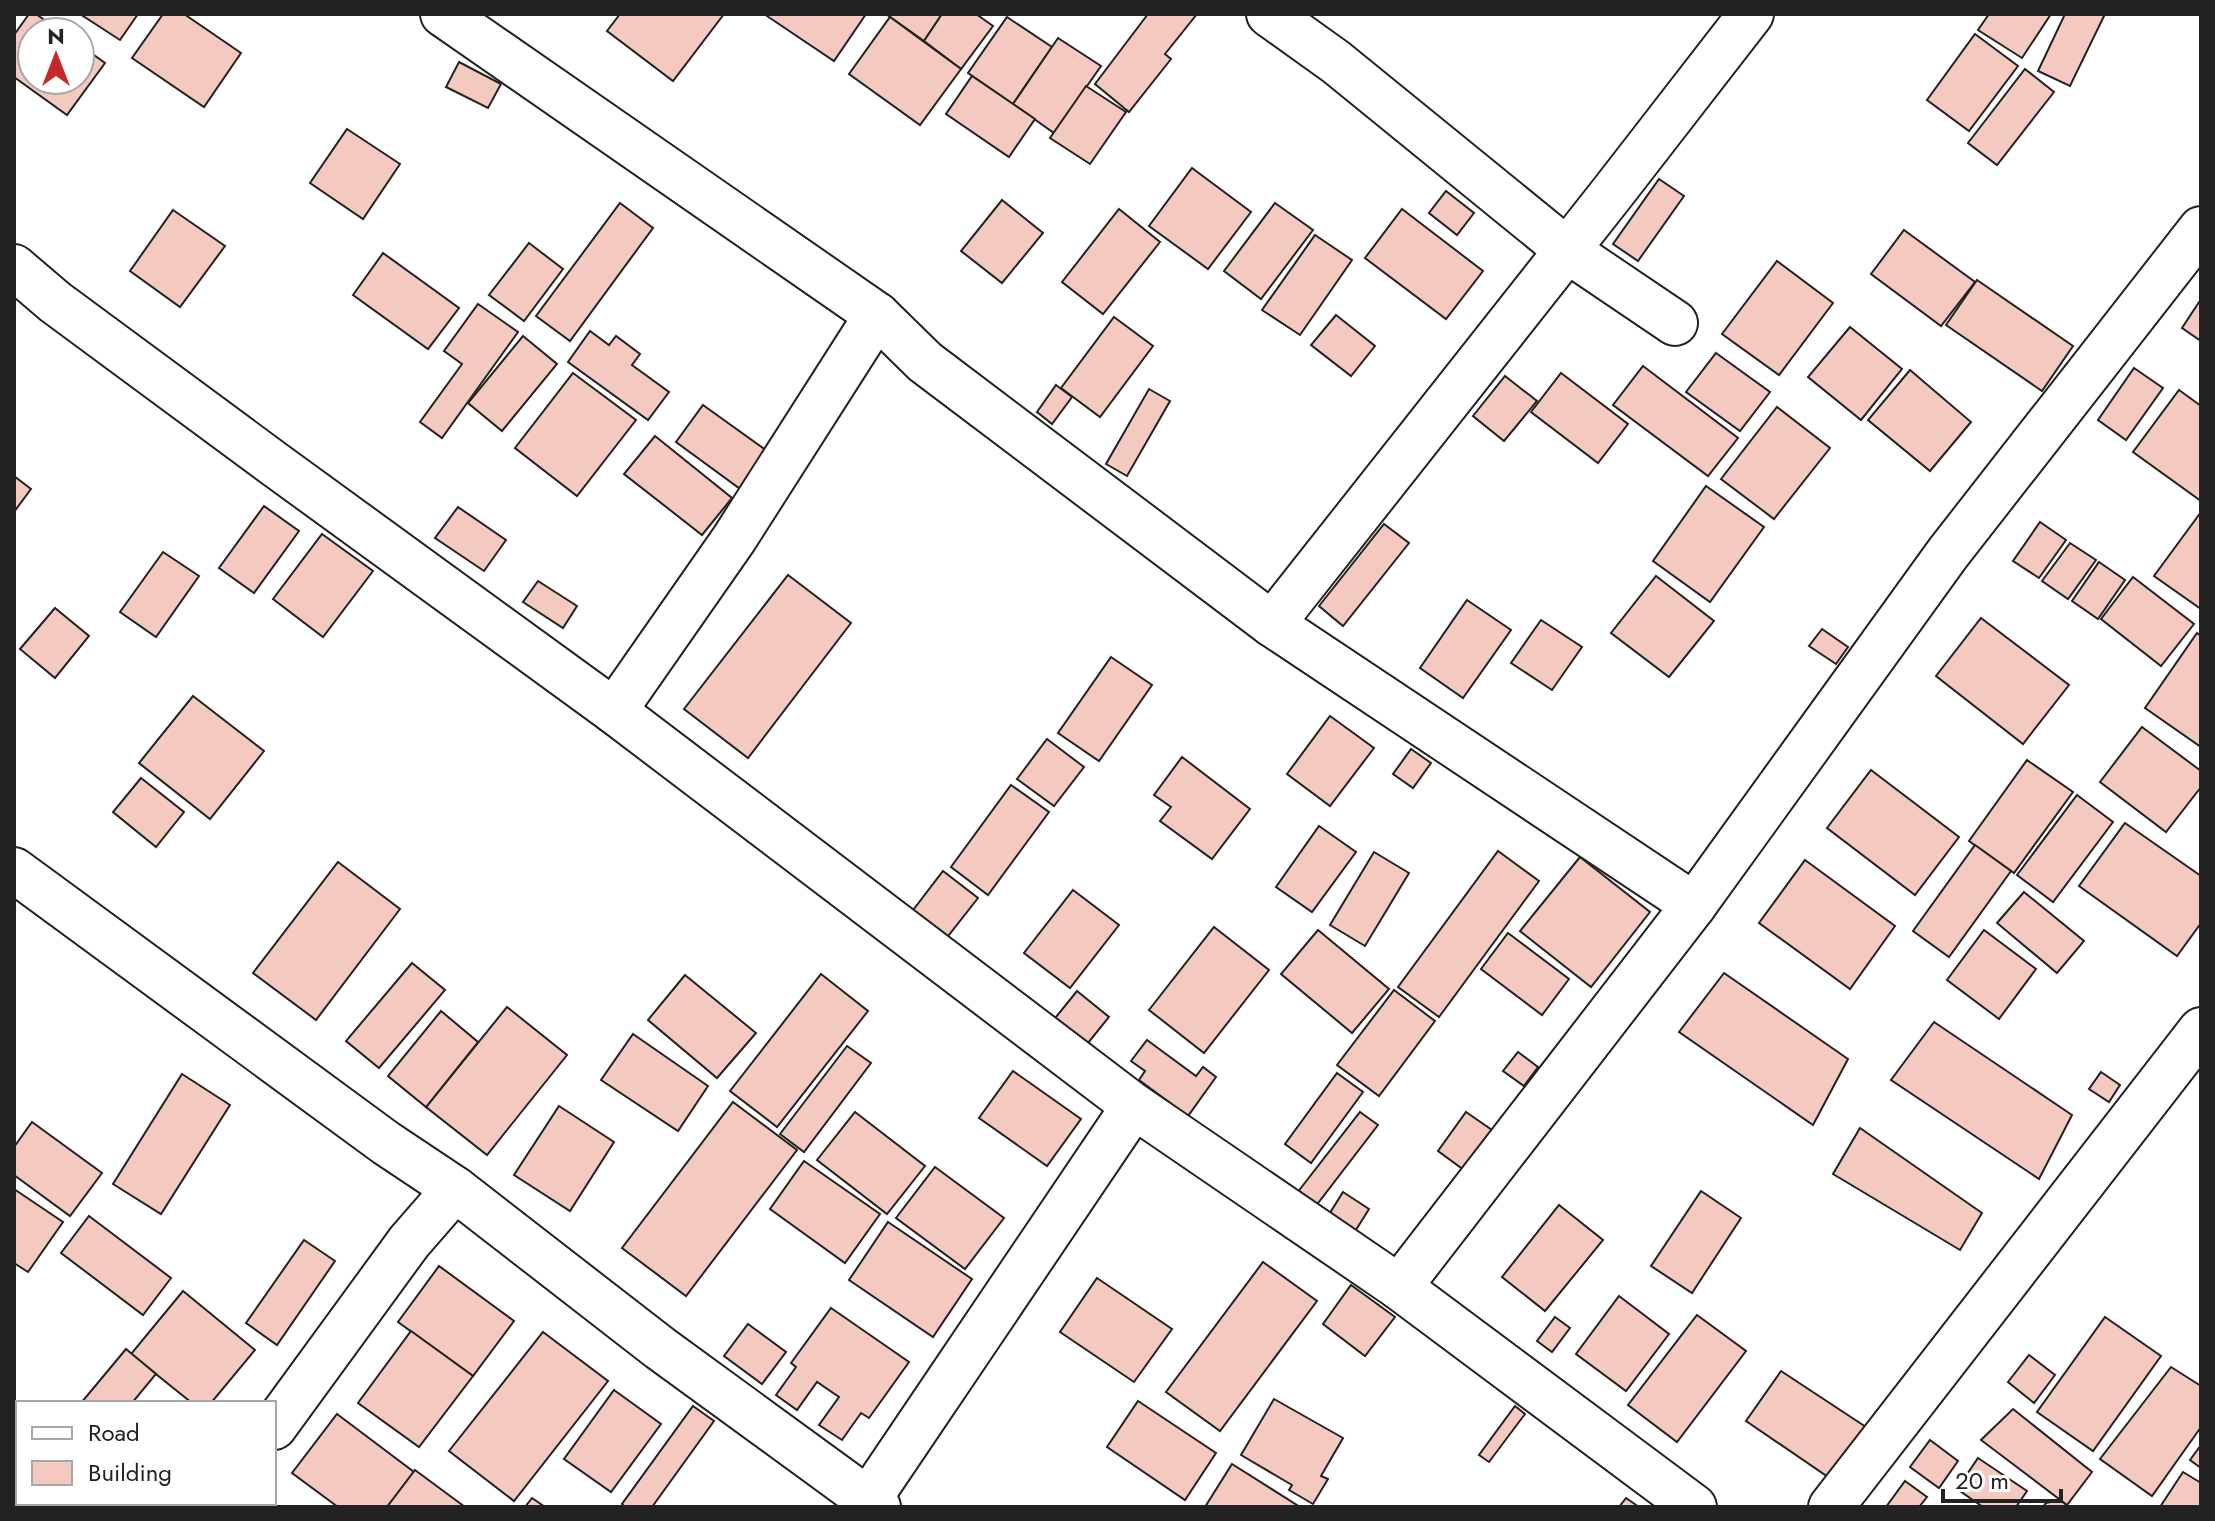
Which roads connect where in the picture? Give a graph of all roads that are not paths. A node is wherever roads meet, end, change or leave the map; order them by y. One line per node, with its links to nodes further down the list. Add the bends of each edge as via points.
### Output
1 (443, 14): 7 (street)
2 (1269, 14): 5 (street)
3 (1751, 14): 5 (street)
4 (2201, 229): 12 (street, via 1948,553)
5 (1567, 250): 8 (street); 9 (street)
6 (14, 267): 10 (street)
7 (877, 315): 9 (street, via 925,362); 10 (street, via 734,539)
8 (1675, 323)
9 (1272, 624): 12 (street)
10 (614, 711): 14 (street)
11 (14, 870): 15 (street)
12 (1694, 905): 16 (street)
13 (2201, 1030): 20 (street)
14 (1134, 1106): 16 (street); 18 (street)
15 (455, 1189): 17 (street, via 409,1242); 18 (street, via 660,1348)
16 (1399, 1287): 19 (street)
17 (276, 1424)
18 (873, 1503)
19 (1694, 1507)
20 (1831, 1507)

